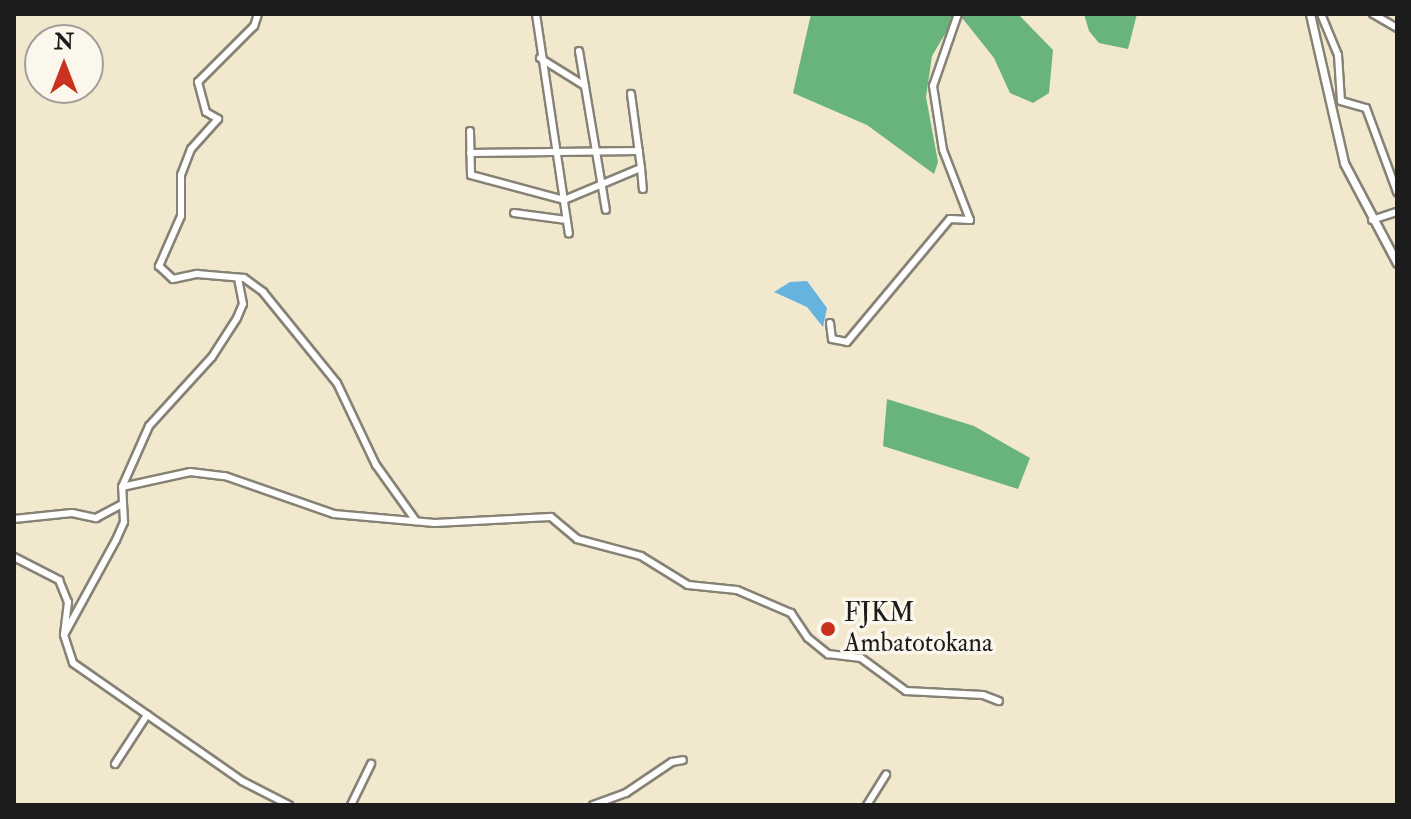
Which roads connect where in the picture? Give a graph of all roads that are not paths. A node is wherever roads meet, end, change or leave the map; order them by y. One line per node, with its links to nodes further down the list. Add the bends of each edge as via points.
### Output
1 (258, 14): 29 (street, via 254,26 198,82 206,112 218,119 191,149 181,175 181,216 159,266 173,279 197,274)
2 (536, 14): 9 (street)
3 (958, 14): 30 (street, via 933,86 943,150 970,220 950,219 847,342 832,339)
4 (1310, 14): 26 (street, via 1326,67 1337,141)
5 (1321, 14): 20 (street, via 1338,55 1341,101 1366,108)
6 (1373, 14): 7 (street)
7 (1397, 28)
8 (579, 51): 10 (street)
9 (540, 58): 10 (street); 16 (street)
10 (585, 86): 15 (street)
11 (631, 94): 13 (street)
12 (470, 131): 14 (street)
13 (639, 151): 15 (street); 17 (street)
14 (470, 153): 16 (street); 21 (street, via 471,175)
15 (596, 154): 16 (street); 18 (street)
16 (556, 156): 21 (street)
17 (641, 168): 18 (street); 19 (street)
18 (603, 186): 21 (street); 22 (street)
19 (643, 189)
20 (1397, 192)
21 (564, 200): 25 (street)
22 (606, 210)
23 (1397, 212): 26 (street)
24 (514, 213): 25 (street)
25 (567, 220): 27 (street)
26 (1372, 220): 28 (street)
27 (569, 234)
28 (1397, 263)
29 (238, 278): 31 (street, via 243,304 237,318 212,357 149,426); 34 (street, via 263,292 337,383 376,465)
30 (830, 323)
31 (122, 487): 32 (street); 34 (street, via 165,475 213,475 334,514)
32 (122, 504): 33 (street, via 96,518 72,513); 36 (street, via 124,522)
33 (14, 519)
34 (416, 521): 37 (street, via 551,517 577,539 641,556 688,585 737,590 791,613 808,638 828,654 861,658 906,691 983,695)
35 (14, 557): 36 (street, via 59,580 68,602)
36 (64, 635): 38 (street, via 73,663)
37 (999, 701)
38 (147, 715): 40 (street); 43 (street, via 242,781)
39 (683, 760): 45 (street, via 626,793)
40 (115, 764)
41 (371, 764): 44 (street)
42 (886, 774): 46 (street)
43 (289, 805)
44 (351, 805)
45 (593, 805)
46 (867, 805)

